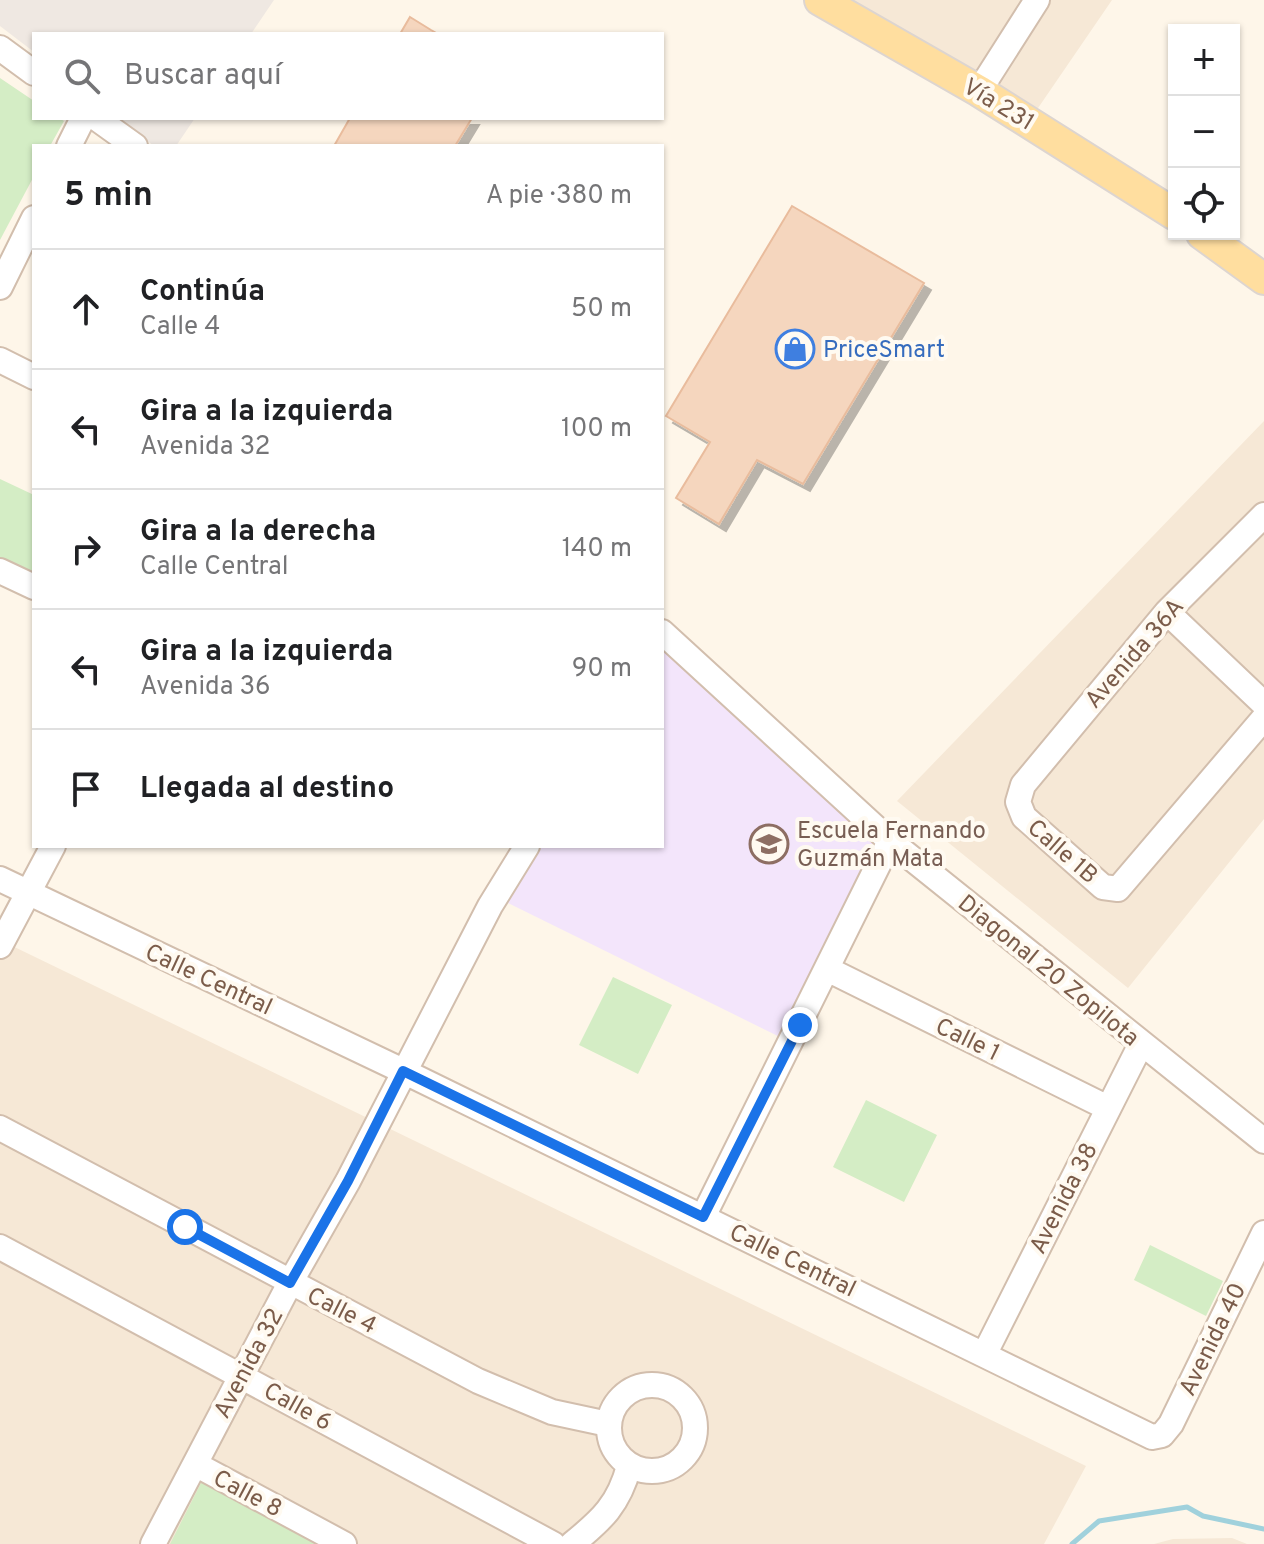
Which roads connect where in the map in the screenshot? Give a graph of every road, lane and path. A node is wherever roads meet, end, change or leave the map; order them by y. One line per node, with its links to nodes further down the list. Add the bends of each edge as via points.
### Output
1 (820, 0): 5 (main road, Vía 231)
2 (1037, 0): 5 (street)
3 (0, 48): 4 (street)
4 (32, 72)
5 (979, 91): 10 (main road, Vía 231)
6 (82, 120): 8 (street)
7 (99, 120): 9 (street)
8 (70, 144)
9 (132, 144)
10 (1168, 210)
11 (32, 222): 14 (street)
12 (1210, 240): 13 (main road)
13 (1264, 279)
14 (0, 287)
15 (0, 360): 16 (street)
16 (32, 376)
17 (1264, 515): 20 (street, Avenida 36A)
18 (0, 571): 19 (street)
19 (32, 586)
20 (1167, 612): 22 (street); 24 (street, Avenida 36A, via 1023,785)
21 (664, 634): 25 (street, Diagonal 20 Zopilota)
22 (1264, 704)
23 (1264, 718): 24 (street, Calle 1B, via 1118,889 1103,887 1087,874 1024,817)
24 (1018, 802)
25 (890, 841): 31 (street); 32 (street, Diagonal 20 Zopilota)
26 (52, 848): 29 (street)
27 (526, 848): 33 (street, Avenida 32)
28 (0, 879): 29 (street, Calle Central)
29 (30, 893): 30 (street); 33 (street, Calle Central)
30 (0, 946)
31 (827, 969): 34 (street, Calle 1); 37 (street)
32 (1141, 1044): 34 (street, Avenida 38); 36 (street, Diagonal 20 Zopilota)
33 (403, 1071): 37 (street, Calle Central); 40 (street, Avenida 32)
34 (1108, 1108): 41 (street, Avenida 38)
35 (0, 1128): 40 (street, Calle 4)
36 (1264, 1141)
37 (703, 1217): 41 (street, Calle Central)
38 (1264, 1233): 44 (street, Avenida 40, via 1171,1424)
39 (0, 1247): 42 (street, Calle 6)
40 (290, 1283): 42 (street, Avenida 32); 43 (street, Calle 4, via 524,1402)
41 (985, 1353): 44 (street, Calle Central)
42 (242, 1375): 45 (street, Avenida 32); 49 (street, Calle 6)
43 (608, 1424): 46 (street, via 617,1455); 46 (street, via 619,1399 642,1386 670,1389 690,1408 694,1435 681,1460 656,1472)
44 (1152, 1437)
45 (195, 1464): 47 (street, Avenida 32); 48 (street, Calle 8)
46 (629, 1466): 50 (street, via 613,1506)
47 (153, 1544)
48 (344, 1544)
49 (553, 1544)
50 (572, 1544)

